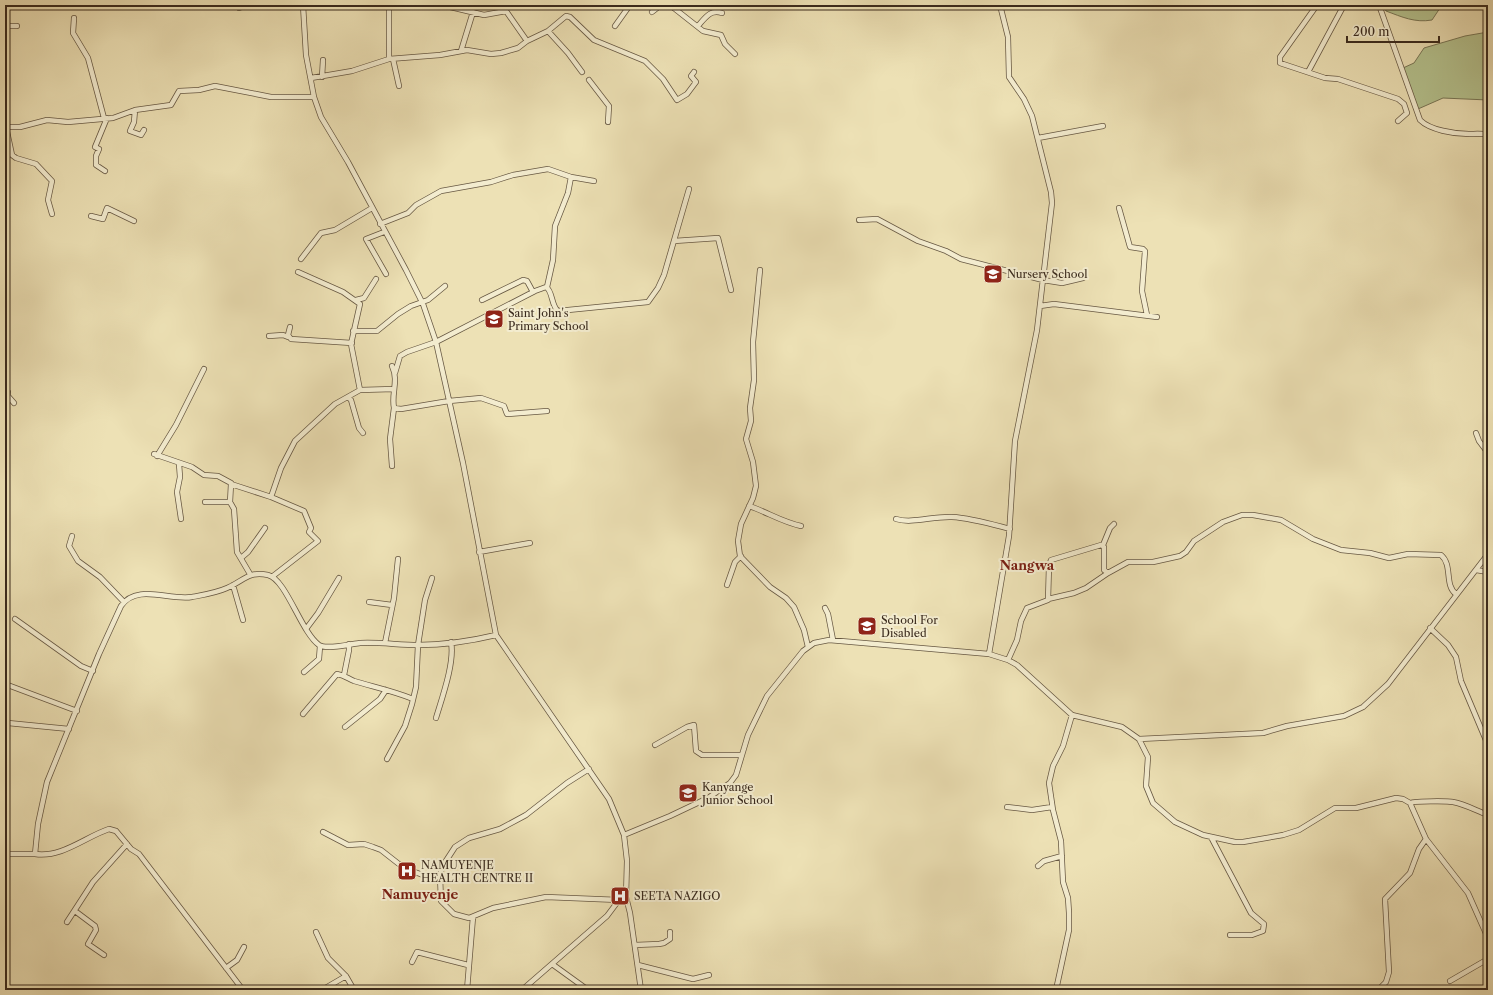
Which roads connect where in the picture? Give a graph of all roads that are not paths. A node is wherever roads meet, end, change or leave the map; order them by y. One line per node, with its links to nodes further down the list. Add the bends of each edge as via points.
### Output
1 (237, 5): 2 (street, via 239,8)
2 (247, 5)
3 (303, 5): 32 (street, via 306,55)
4 (383, 5): 13 (street)
5 (442, 5): 14 (street)
6 (630, 5): 20 (street)
7 (661, 5): 15 (street)
8 (670, 5): 21 (street)
9 (1000, 5): 46 (street, via 1008,37 1009,77 1028,106)
10 (1317, 5): 30 (street, via 1280,60 1282,64)
11 (1344, 5): 30 (street)
12 (1380, 5): 37 (street)
13 (389, 6): 26 (street)
14 (474, 12): 23 (street, via 484,15 506,11); 24 (street)
15 (652, 12)
16 (722, 13): 21 (street, via 711,12)
17 (74, 18): 39 (street, via 73,33 88,58)
18 (5, 26): 19 (street)
19 (17, 26)
20 (615, 26)
21 (698, 26): 25 (street, via 703,31 721,35 725,44)
22 (548, 31): 23 (street); 28 (street); 29 (street, via 566,16 570,17 594,40 645,61 663,79 677,100 687,94 696,82 691,76)
23 (527, 41): 24 (street, via 518,48 501,53)
24 (461, 51): 26 (street)
25 (735, 54)
26 (391, 59): 31 (street); 34 (street)
27 (323, 60): 31 (street)
28 (582, 72)
29 (694, 72)
30 (1308, 72): 40 (street, via 1398,99 1404,104 1407,113)
31 (322, 77): 32 (street)
32 (311, 78): 35 (street)
33 (589, 80): 41 (street, via 609,106)
34 (399, 86)
35 (314, 97): 38 (street, via 271,97 215,86 179,91 171,105); 51 (street, via 321,117)
36 (1411, 106): 37 (street)
37 (1416, 109): 45 (street, via 1420,120 1432,127)
38 (135, 110): 39 (street); 44 (street, via 130,131 141,135)
39 (105, 118): 43 (street, via 68,122 47,120 20,127); 47 (street, via 95,147 99,149 96,164)
40 (1398, 121)
41 (608, 122)
42 (1103, 126): 46 (street)
43 (5, 127): 53 (street, via 12,155 36,164 52,181 48,200)
44 (144, 130)
45 (1488, 135)
46 (1038, 138): 66 (street, via 1052,203)
47 (105, 171)
48 (571, 177): 49 (street); 57 (street, via 543,170 441,191 416,205 408,213); 68 (street, via 568,193 555,226 553,260)
49 (594, 181)
50 (689, 189): 59 (street)
51 (372, 208): 57 (street); 60 (street, via 335,230 319,234)
52 (1118, 208): 75 (street, via 1130,247 1144,251 1142,291)
53 (52, 214)
54 (91, 216): 56 (street, via 103,219 107,208)
55 (859, 220): 66 (street, via 877,219 961,259)
56 (134, 221)
57 (380, 224): 58 (street)
58 (384, 232): 63 (street, via 366,239); 73 (street)
59 (674, 241): 68 (street, via 658,288 648,302 558,311); 69 (street, via 718,238)
60 (301, 259)
61 (760, 270): 103 (street, via 753,342 751,421 746,438 753,462 756,492)
62 (298, 272): 71 (street)
63 (386, 274)
64 (1083, 278): 66 (street, via 1062,282)
65 (376, 279): 71 (street, via 364,298)
66 (1043, 280): 74 (street)
67 (445, 286): 73 (street, via 428,300)
68 (547, 287): 70 (street)
69 (731, 290)
70 (533, 292): 72 (street, via 527,281 523,280); 81 (street)
71 (356, 300): 78 (street, via 361,308)
72 (482, 300)
73 (421, 301): 78 (street, via 398,314 377,331); 81 (street)
74 (1040, 306): 75 (street, via 1054,304 1085,310); 109 (street, via 1015,440)
75 (1147, 315): 76 (street)
76 (1157, 317)
77 (290, 327): 80 (street)
78 (353, 331): 82 (street)
79 (270, 336): 80 (street)
80 (288, 337): 82 (street, via 311,342)
81 (436, 342): 85 (street, via 400,356); 90 (street)
82 (352, 343): 88 (street)
83 (392, 366): 85 (street)
84 (204, 369): 97 (street, via 176,425 156,455)
85 (395, 373): 87 (street)
86 (5, 388): 91 (street, via 8,392 6,395)
87 (394, 389): 88 (street); 92 (street)
88 (360, 390): 89 (street)
89 (348, 397): 94 (street); 100 (street, via 335,404 295,441 281,468)
90 (449, 401): 92 (street); 93 (street, via 482,398 504,406 508,414); 113 (street)
91 (14, 403)
92 (394, 408): 98 (street, via 390,438)
93 (547, 411)
94 (363, 433)
95 (1476, 433): 96 (street)
96 (1488, 453)
97 (179, 464): 99 (street, via 192,467 204,475 218,476); 105 (street, via 177,492)
98 (392, 466)
99 (231, 483): 100 (street); 102 (street)
100 (271, 497): 122 (street, via 304,511 311,528 310,532 318,541)
101 (205, 502): 102 (street)
102 (230, 502): 116 (street, via 234,509 237,552)
103 (749, 506): 107 (street); 115 (street, via 741,524 738,541)
104 (896, 518): 109 (street, via 908,522 923,518 953,517)
105 (181, 519)
106 (1114, 524): 112 (street)
107 (801, 526)
108 (265, 528): 116 (street)
109 (1010, 529): 145 (street)
110 (72, 536): 129 (street, via 70,548 78,561 100,577)
111 (530, 543): 113 (street)
112 (1103, 545): 120 (street, via 1104,570); 128 (street, via 1051,560)
113 (480, 552): 137 (street)
114 (1488, 554): 118 (street)
115 (741, 556): 126 (street, via 735,562); 144 (street, via 770,587 794,607)
116 (241, 558): 121 (street)
117 (398, 559): 131 (street)
118 (1476, 570): 119 (street); 127 (street)
119 (1488, 572)
120 (1108, 573): 127 (street, via 1130,562 1153,562 1180,556 1194,540 1223,522 1238,516 1253,515 1286,522 1313,539 1341,550 1389,558 1408,554 1441,555 1445,560 1450,587); 128 (street, via 1086,588)
121 (250, 574): 122 (street); 125 (street)
122 (273, 576): 136 (street)
123 (339, 578): 136 (street)
124 (432, 578): 142 (street, via 425,600)
125 (233, 585): 129 (street, via 191,598 142,594); 134 (street)
126 (727, 585)
127 (1456, 594): 135 (street)
128 (1048, 599): 146 (street, via 1027,608 1021,621 1018,640)
129 (124, 602): 147 (street, via 110,628)
130 (369, 602): 131 (street)
131 (392, 604): 140 (street)
132 (825, 608): 138 (street)
133 (14, 619): 147 (street, via 81,666)
134 (243, 620)
135 (1430, 628): 160 (street, via 1380,693 1363,707 1350,713 1263,733); 162 (street, via 1448,645 1456,658 1461,681)
136 (306, 629): 143 (street)
137 (496, 634): 139 (street); 165 (street)
138 (833, 640): 144 (street); 145 (street)
139 (451, 642): 142 (street); 156 (street, via 452,652 447,680)
140 (385, 643): 141 (street); 142 (street)
141 (349, 644): 143 (street); 149 (street)
142 (418, 645): 152 (street)
143 (320, 646): 148 (street, via 319,659)
144 (808, 647): 163 (street, via 764,702)
145 (990, 654): 146 (street)
146 (1008, 660): 155 (street)
147 (93, 671): 153 (street)
148 (304, 672)
149 (344, 675): 151 (street, via 352,680); 154 (street, via 337,674)
150 (5, 684): 153 (street)
151 (386, 690): 152 (street, via 393,690); 158 (street, via 380,699)
152 (413, 699): 164 (street, via 405,726)
153 (77, 710): 159 (street)
154 (302, 714)
155 (1072, 715): 160 (street, via 1122,727); 168 (street, via 1050,778)
156 (436, 718)
157 (8, 723): 159 (street)
158 (345, 727)
159 (69, 728): 178 (street, via 47,782)
160 (1139, 739): 172 (street, via 1148,757 1146,786 1153,803 1175,822)
161 (656, 745): 163 (street, via 694,725 696,751 702,755)
162 (1488, 745)
163 (742, 755): 171 (street, via 734,778 725,788 670,816)
164 (387, 759)
165 (589, 769): 171 (street, via 609,799); 181 (street, via 526,815 500,829 469,838 455,847 442,867)
166 (1410, 803): 169 (street, via 1414,800 1452,801); 173 (street); 174 (street, via 1403,798 1396,798 1356,808 1334,808 1299,830 1283,836 1239,843)
167 (1007, 807): 168 (street, via 1032,810)
168 (1052, 807): 179 (street, via 1061,841)
169 (1488, 815)
170 (323, 832): 181 (street, via 348,845 364,844 373,847 404,868)
171 (624, 835): 182 (street, via 627,861)
172 (1211, 837): 174 (street); 176 (street)
173 (1426, 839): 190 (street, via 1468,893); 211 (street, via 1419,849 1410,873 1384,899 1389,972 1386,982)
174 (1219, 840): 176 (street)
175 (127, 844): 178 (street, via 116,831 109,828 63,850 46,855); 184 (street, via 93,882); 199 (street, via 139,854)
176 (1218, 851): 189 (street, via 1251,913 1264,924 1262,932 1257,934)
177 (5, 854): 178 (street)
178 (35, 854)
179 (1062, 856): 180 (street, via 1044,860); 210 (street, via 1063,882 1068,898 1069,930)
180 (1038, 866)
181 (439, 881): 185 (street, via 441,901 449,910 459,917)
182 (626, 897): 183 (street); 191 (street)
183 (619, 900): 185 (street, via 546,897 493,908); 196 (street, via 608,916)
184 (75, 911): 186 (street); 193 (street, via 95,926 96,930 88,944)
185 (473, 917): 197 (street)
186 (67, 922)
187 (316, 932): 201 (street, via 328,958)
188 (670, 932): 191 (street, via 670,938 664,943)
189 (1230, 936)
190 (1488, 938)
191 (635, 944): 198 (street)
192 (244, 947): 199 (street, via 237,960)
193 (104, 955)
194 (1488, 959): 202 (street)
195 (412, 962): 197 (street, via 416,952)
196 (552, 964): 207 (street); 208 (street)
197 (468, 965): 206 (street)
198 (638, 965): 200 (street, via 693,979); 209 (street)
199 (226, 968): 203 (street)
200 (709, 975)
201 (346, 976): 204 (street); 205 (street)
202 (1450, 981)
203 (243, 990)
204 (322, 990)
205 (354, 990)
206 (467, 990)
207 (522, 990)
208 (588, 990)
209 (641, 990)
210 (1056, 990)
211 (1378, 990)

